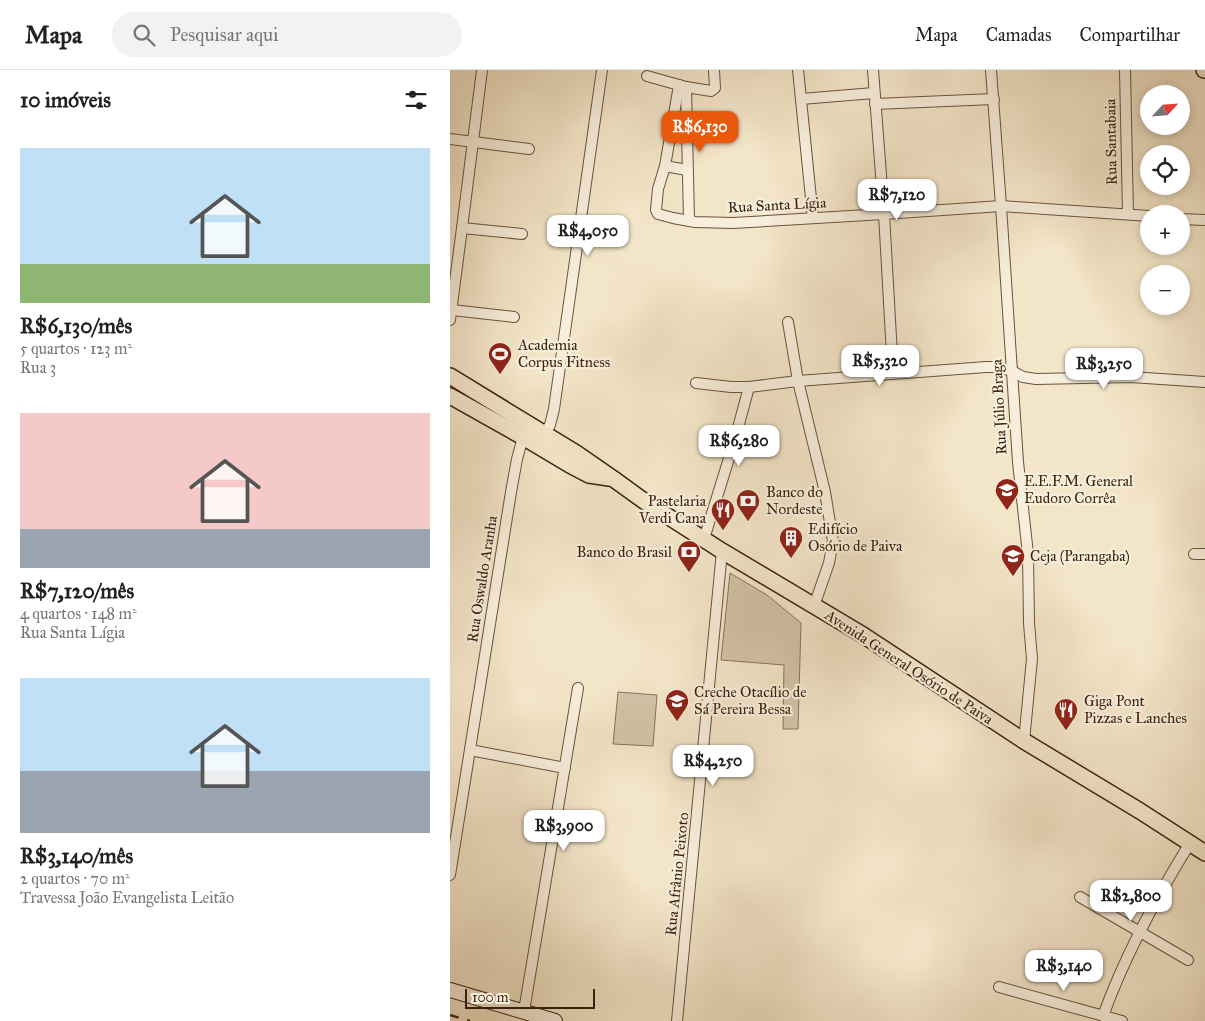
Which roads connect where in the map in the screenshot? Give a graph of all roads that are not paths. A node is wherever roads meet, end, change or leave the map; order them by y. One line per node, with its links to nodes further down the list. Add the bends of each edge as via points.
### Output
1 (482, 70): 14 (street)
2 (602, 70): 39 (street, via 554,409)
3 (714, 70): 9 (street, via 715,88 711,92)
4 (798, 70): 11 (street)
5 (873, 70): 10 (street)
6 (991, 70): 12 (street, Rua Júlio Braga)
7 (1125, 70): 20 (street, Rua Santabaia)
8 (647, 76): 9 (street)
9 (683, 86): 16 (street, Rua Santa Lígia); 17 (street)
10 (875, 98): 11 (street); 12 (street); 19 (street)
11 (801, 99): 22 (street)
12 (994, 99): 18 (street, Rua Júlio Braga)
13 (450, 140): 14 (street)
14 (473, 142): 15 (street); 26 (street)
15 (530, 149)
16 (665, 166): 17 (street); 24 (street, Rua Santa Lígia, via 656,212)
17 (688, 170): 24 (street)
18 (1001, 206): 19 (street, Rua Santa Lígia); 20 (street, Rua Santa Lígia); 31 (street, Rua Júlio Braga)
19 (884, 214): 22 (street, Rua Santa Lígia); 32 (street)
20 (1128, 214): 21 (street, Rua Santa Lígia)
21 (1140, 215)
22 (813, 218): 24 (street, Rua Santa Lígia, via 733,223)
23 (1190, 219): 25 (street)
24 (689, 220)
25 (1205, 220)
26 (462, 228): 27 (street); 28 (street)
27 (522, 234)
28 (451, 315): 29 (street)
29 (514, 317)
30 (788, 322): 34 (street)
31 (1012, 371): 32 (street, via 986,367); 35 (street, via 1036,379 1131,377); 48 (street, Rua Júlio Braga, via 1028,554 1032,659)
32 (892, 373): 34 (street)
33 (450, 376): 39 (main road, Avenida General Osório de Paiva)
34 (798, 381): 37 (street); 46 (street, via 833,541)
35 (1205, 382)
36 (696, 383): 37 (street)
37 (749, 387): 42 (street)
38 (450, 396): 40 (main road, Avenida General Osório de Paiva)
39 (545, 433): 41 (main road, Avenida General Osório de Paiva)
40 (523, 437): 41 (main road, Avenida General Osório de Paiva, via 589,475); 49 (street, Rua Oswaldo Aranha, via 511,492)
41 (615, 480): 42 (main road, Avenida General Osório de Paiva)
42 (704, 539): 43 (main road, Avenida General Osório de Paiva)
43 (722, 551): 46 (main road, Avenida General Osório de Paiva); 63 (street, Rua Afrânio Peixoto)
44 (1194, 554): 45 (street)
45 (1205, 554)
46 (814, 606): 48 (main road, Avenida General Osório de Paiva)
47 (578, 688): 50 (street)
48 (1024, 741): 51 (main road, Avenida General Osório de Paiva)
49 (470, 750): 50 (street); 53 (street, Rua Oswaldo Aranha)
50 (565, 768): 60 (street)
51 (1190, 843): 52 (main road, Avenida General Osório de Paiva); 55 (street)
52 (1205, 853)
53 (450, 875)
54 (1080, 898): 55 (street)
55 (1139, 932): 56 (street); 61 (street)
56 (1188, 960)
57 (999, 987): 59 (street)
58 (450, 990): 60 (main road)
59 (1080, 1010): 61 (street); 64 (street)
60 (524, 1011): 62 (main road)
61 (1103, 1016): 65 (street)
62 (555, 1021)
63 (677, 1021)
64 (1078, 1021)
65 (1122, 1021)

